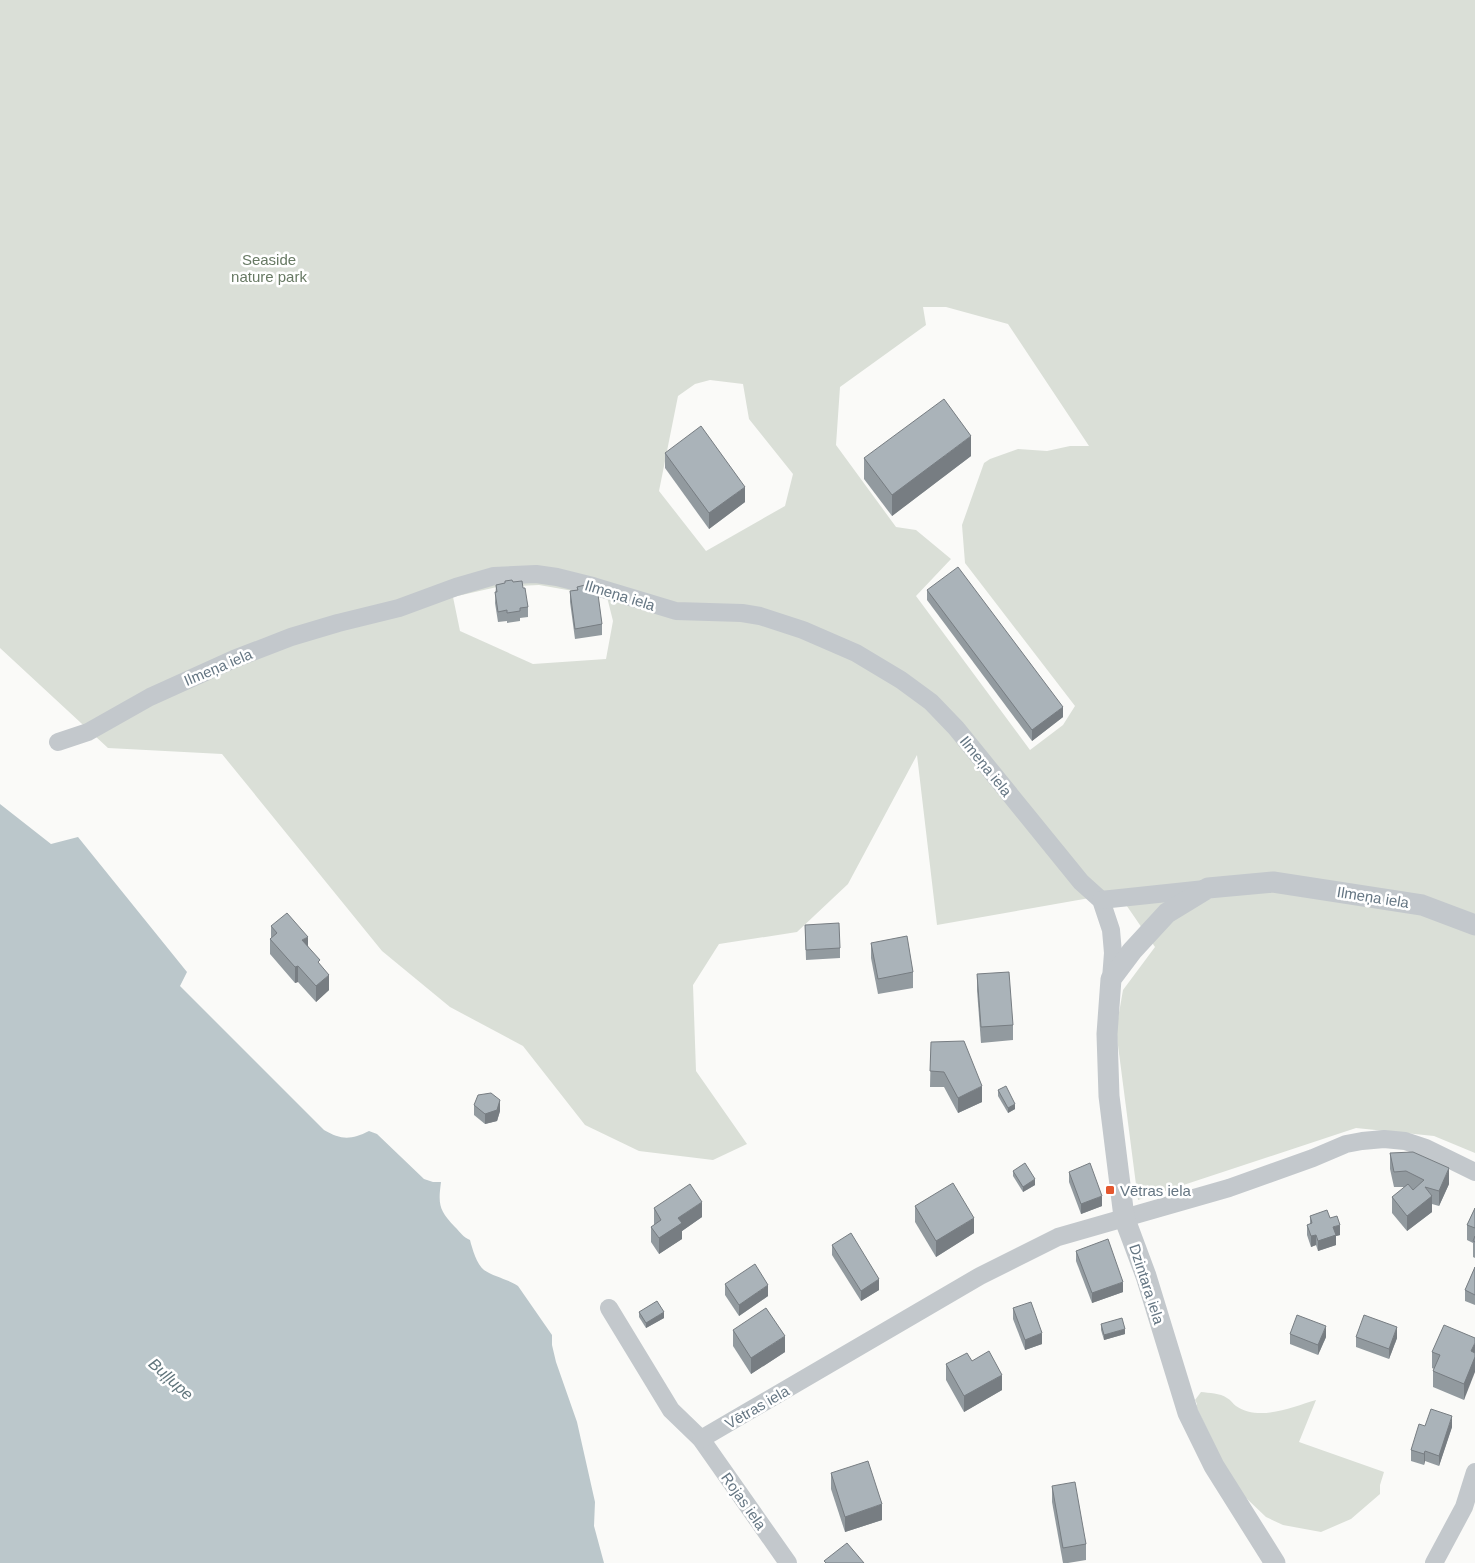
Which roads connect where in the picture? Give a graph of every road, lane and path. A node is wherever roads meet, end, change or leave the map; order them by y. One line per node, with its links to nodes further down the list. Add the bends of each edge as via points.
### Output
1 (58, 742): 3 (street, Ilmeņa iela, via 88,732 150,697 290,637 399,608 494,576 536,574 557,577 676,611 760,616 856,653 931,702 956,728 1081,882)
2 (1208, 888): 3 (street, Ilmeņa iela); 4 (street, Ilmeņa iela, via 1273,882 1422,904); 5 (street, Ilmeņa iela, via 1167,913)
3 (1101, 900): 5 (street, Ilmeņa iela, via 1111,930)
4 (1475, 925)
5 (1111, 979): 7 (street, Dzintara iela, via 1107,1034 1109,1096)
6 (1475, 1172): 7 (street, Vētras iela, via 1404,1141 1362,1141 1346,1144 1229,1188)
7 (1124, 1217): 9 (street, Vētras iela, via 1058,1237 980,1276); 12 (street, Dzintara iela, via 1146,1276 1188,1413 1214,1466)
8 (609, 1308): 9 (street, Rojas iela, via 671,1410)
9 (701, 1439): 11 (street, Rojas iela)
10 (1475, 1472): 13 (street, via 1464,1507)
11 (788, 1563)
12 (1275, 1563)
13 (1434, 1563)

